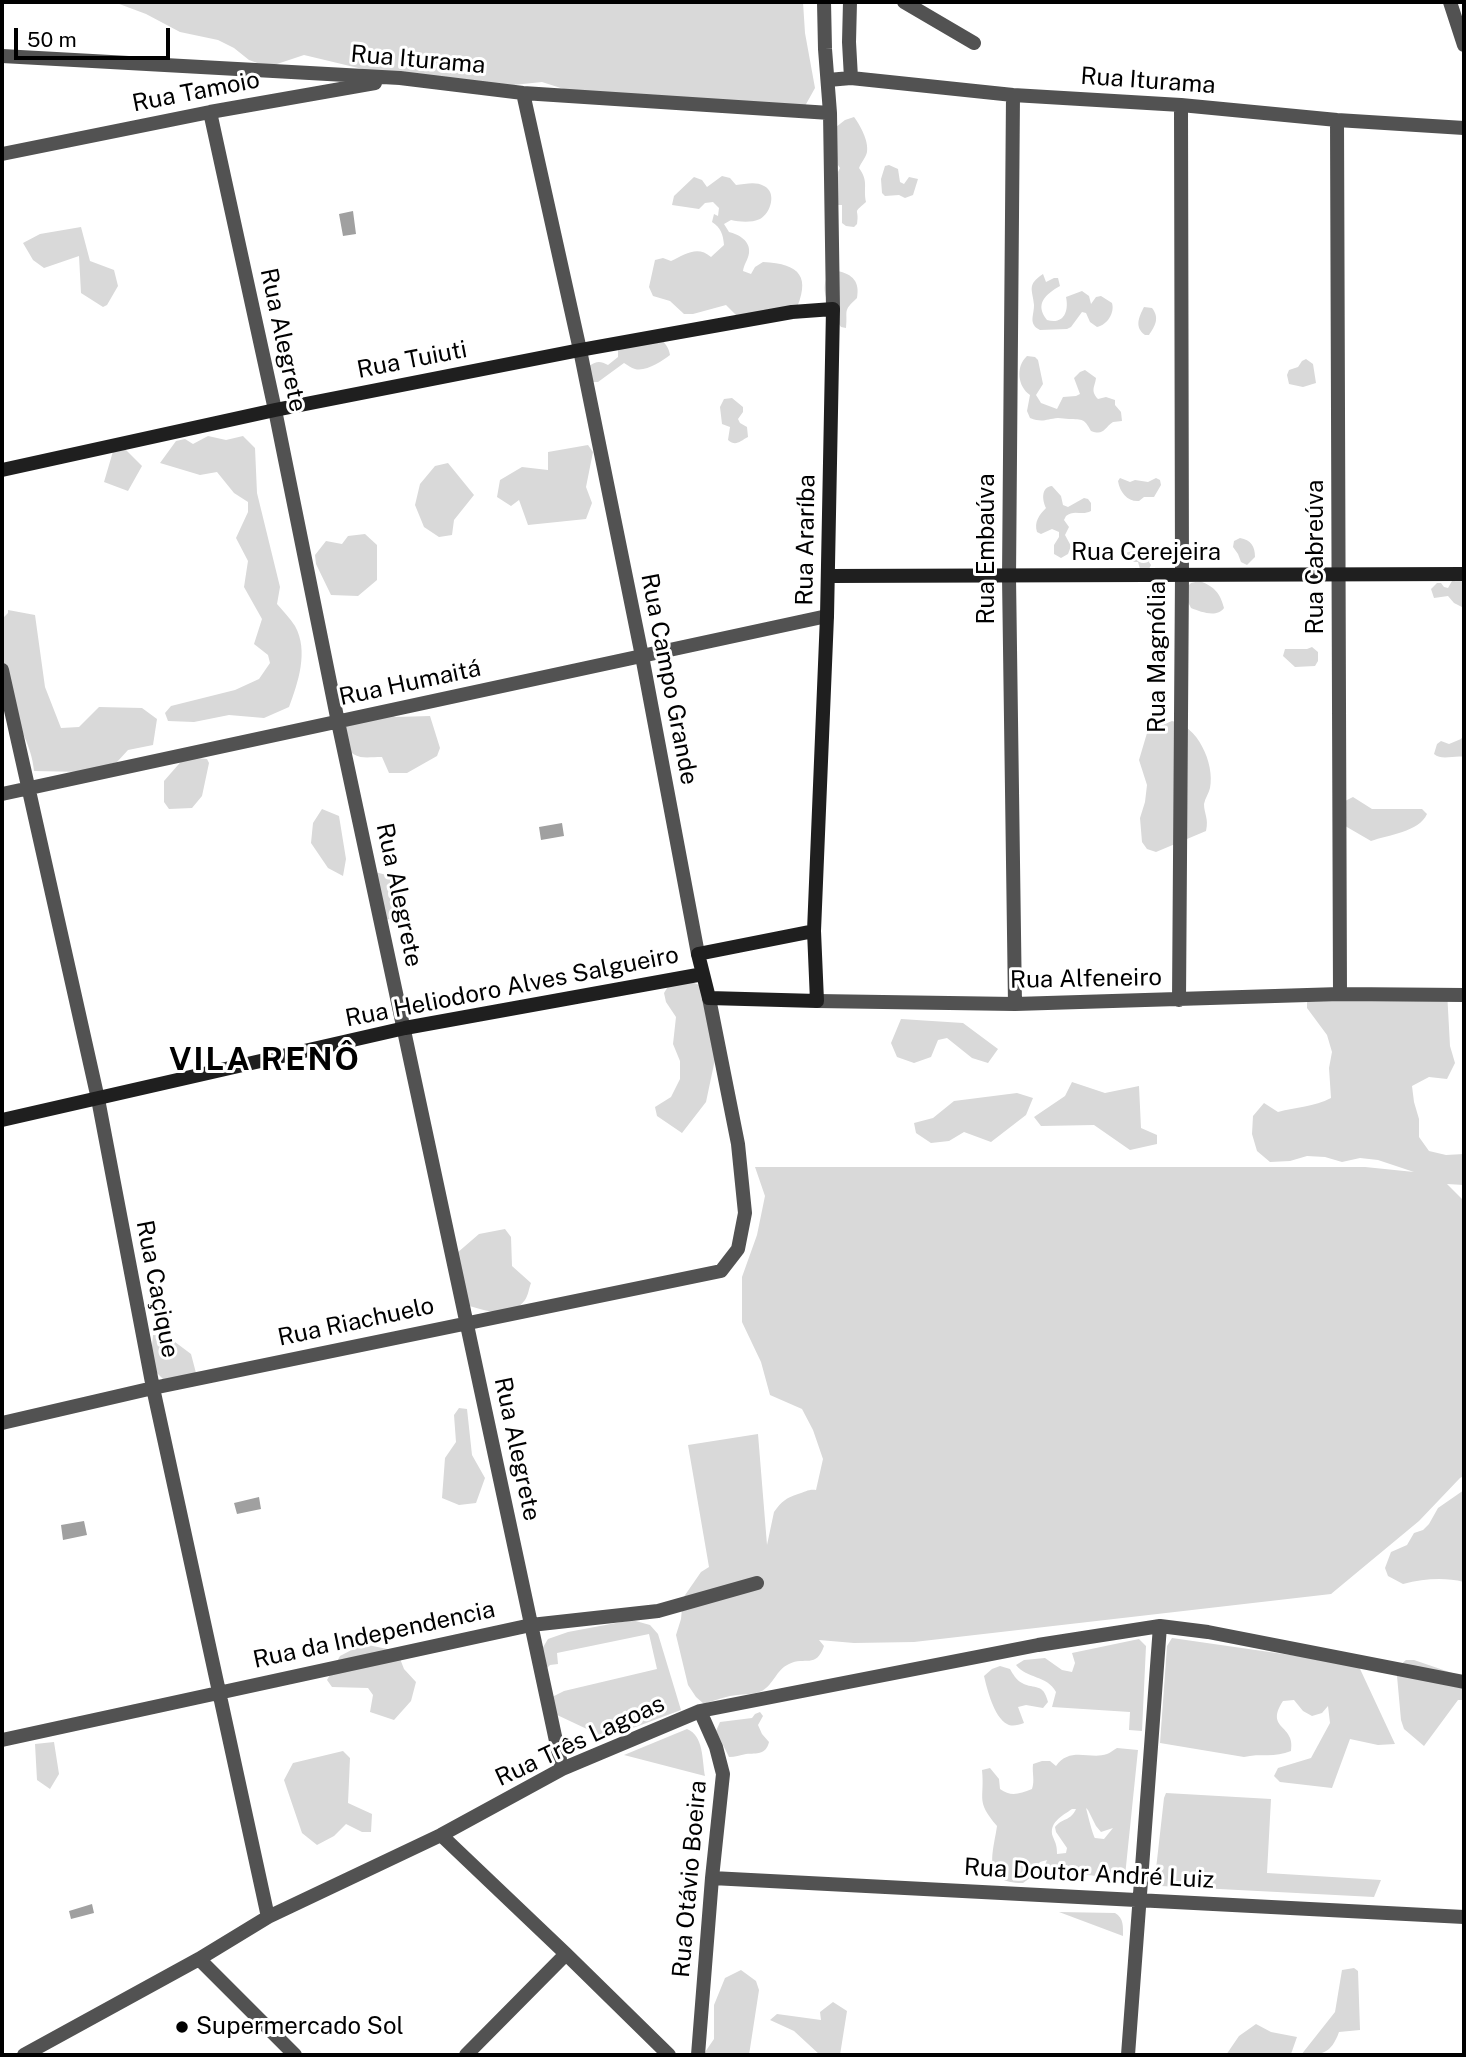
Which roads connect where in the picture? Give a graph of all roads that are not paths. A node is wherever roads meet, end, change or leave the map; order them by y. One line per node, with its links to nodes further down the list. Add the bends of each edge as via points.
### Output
1 (824, 2): 10 (street, Rua Araríba)
2 (850, 2): 9 (street)
3 (904, 2): 5 (street)
4 (1450, 2): 6 (street)
5 (974, 43)
6 (1464, 45)
7 (2, 56): 8 (street, Rua Iturama)
8 (400, 78): 11 (street, Rua Iturama); 14 (street, Rua Tamoio)
9 (851, 78): 10 (street, Rua Iturama); 12 (street, Rua Iturama)
10 (828, 80): 15 (street, Rua Araríba)
11 (523, 93): 15 (street, Rua Iturama); 20 (street, Rua Campo Grande)
12 (1013, 95): 13 (street, Rua Iturama); 27 (street, Rua Embaúva)
13 (1181, 105): 16 (street, Rua Iturama); 25 (street, Rua Magnólia)
14 (210, 112): 18 (street, Rua Tamoio); 21 (street, Rua Alegrete)
15 (830, 113): 19 (street, Rua Araríba)
16 (1337, 120): 17 (street, Rua Iturama); 23 (street, Rua Cabreúva)
17 (1464, 128)
18 (2, 154)
19 (833, 309): 20 (street, Rua Tuiuti, via 792,312); 26 (street, Rua Araríba)
20 (580, 350): 21 (street, Rua Tuiuti); 29 (street, Rua Campo Grande)
21 (275, 410): 22 (street, Rua Tuiuti); 31 (street, Rua Alegrete)
22 (2, 470)
23 (1339, 574): 24 (street, Rua Cerejeira); 25 (street, Rua Cerejeira); 37 (street, Rua Cabreúva)
24 (1464, 574)
25 (1182, 575): 27 (street, Rua Cerejeira); 40 (street, Rua Magnólia)
26 (828, 576): 27 (street, Rua Cerejeira); 28 (street, Rua Araríba)
27 (1009, 577): 42 (street, Rua Embaúva)
28 (827, 616): 29 (street, Rua Humaitá); 34 (street, Rua Araríba)
29 (642, 656): 31 (street, Rua Humaitá); 35 (street, Rua Campo Grande)
30 (2, 670): 32 (street, Rua Caçique)
31 (338, 722): 32 (street, Rua Humaitá); 43 (street, Rua Alegrete)
32 (29, 788): 33 (street, Rua Humaitá); 44 (street, Rua Caçique)
33 (2, 794)
34 (814, 931): 35 (street, Rua Heliodoro Alves Salgueiro); 41 (street, Rua Araríba)
35 (698, 954): 36 (street, Rua Campo Grande)
36 (702, 974): 39 (street, Rua Campo Grande); 43 (street, Rua Heliodoro Alves Salgueiro)
37 (1340, 994): 38 (street, Rua Alfeneiro); 40 (street, Rua Alfeneiro)
38 (1464, 995)
39 (709, 998): 41 (street, Rua Alfeneiro); 46 (street, Rua Campo Grande, via 738,1144 745,1213 738,1249)
40 (1179, 1000): 42 (street, Rua Alfeneiro)
41 (817, 1001): 42 (street, Rua Alfeneiro)
42 (1016, 1004)
43 (405, 1028): 44 (street, Rua Heliodoro Alves Salgueiro); 47 (street, Rua Alegrete)
44 (97, 1099): 45 (street, Rua Heliodoro Alves Salgueiro); 48 (street, Rua Caçique)
45 (2, 1120)
46 (721, 1271): 47 (street, Rua Riachuelo)
47 (467, 1322): 48 (street, Rua Riachuelo); 51 (street, Rua Alegrete)
48 (153, 1388): 49 (street, Rua Riachuelo); 54 (street, Rua Caçique)
49 (2, 1423)
50 (757, 1583): 51 (street, Rua da Independencia, via 658,1611)
51 (531, 1625): 54 (street, Rua da Independencia); 57 (street, Rua Alegrete)
52 (1160, 1626): 53 (street, Rua Três Lagoas); 55 (street, Rua Três Lagoas, via 1038,1644); 60 (street)
53 (1464, 1682)
54 (219, 1692): 56 (street, Rua da Independencia); 61 (street, Rua Caçique)
55 (700, 1711): 57 (street, Rua Três Lagoas); 59 (street, Rua Otávio Boeira, via 723,1773)
56 (2, 1740)
57 (562, 1769): 58 (street, Rua Três Lagoas)
58 (441, 1836): 61 (street, Rua Três Lagoas); 63 (street)
59 (712, 1878): 60 (street, Rua Doutor André Luiz); 69 (street, Rua Otávio Boeira)
60 (1140, 1899): 62 (street, Rua Doutor André Luiz); 70 (street)
61 (268, 1917): 64 (street, Rua Três Lagoas)
62 (1464, 1917)
63 (566, 1954): 67 (street); 68 (street)
64 (199, 1959): 65 (street, Rua Três Lagoas); 66 (street)
65 (24, 2055)
66 (295, 2055)
67 (466, 2055)
68 (669, 2055)
69 (698, 2055)
70 (1128, 2055)

